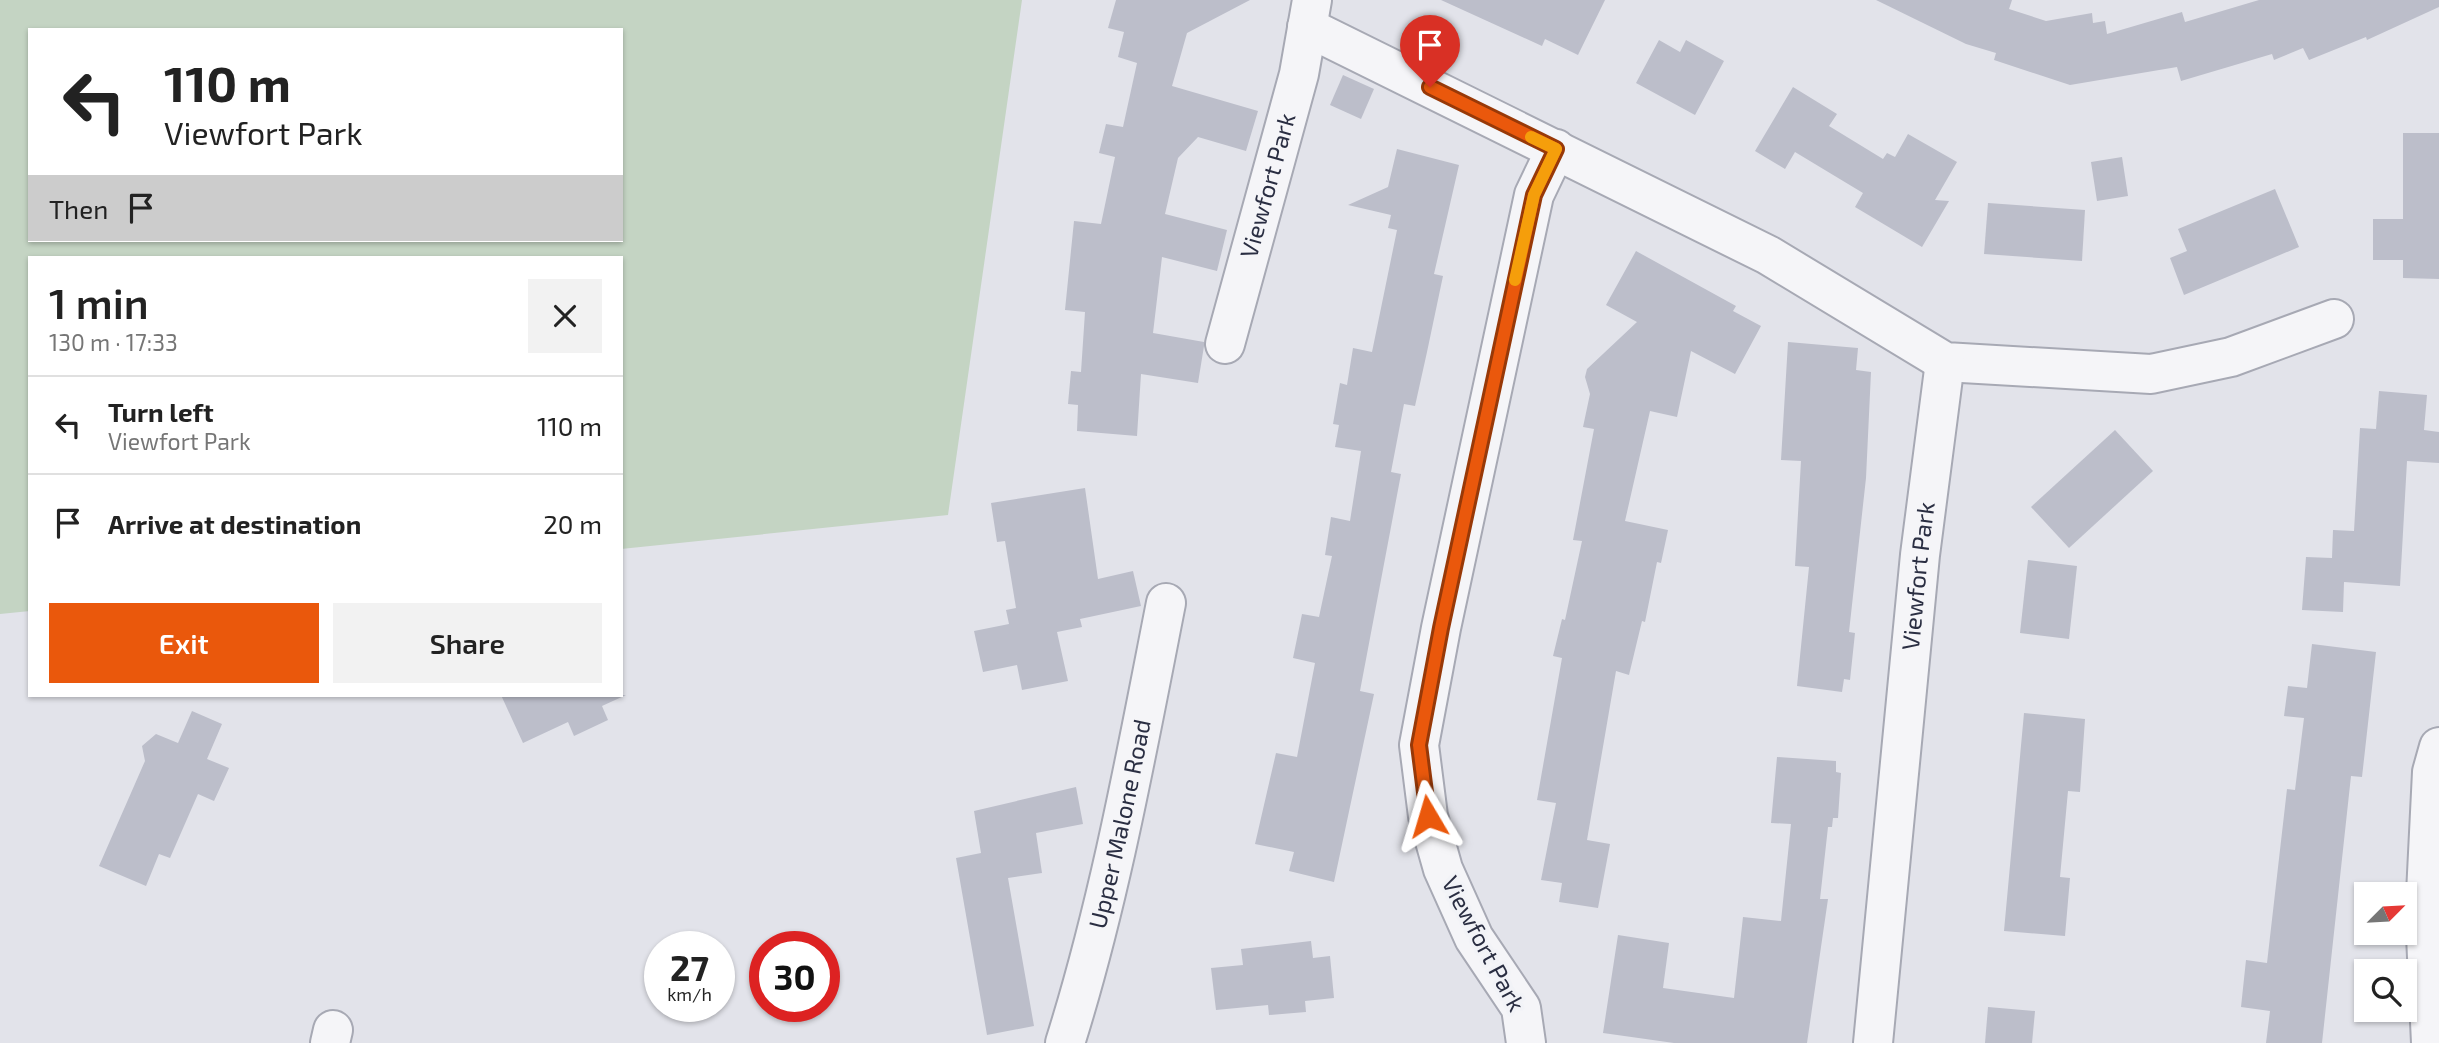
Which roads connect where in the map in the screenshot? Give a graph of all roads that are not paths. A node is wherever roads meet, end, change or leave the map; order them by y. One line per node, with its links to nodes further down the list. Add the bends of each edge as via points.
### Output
1 (1310, 13): 2 (street, Viewfort Park); 4 (street, Viewfort Park, via 1299,74)
2 (1556, 149): 5 (street, Viewfort Park, via 1768,255); 9 (street, Viewfort Park, via 1534,195 1419,745 1428,816 1443,869 1474,938 1521,1008)
3 (2334, 319): 5 (street, Viewfort Park, via 2231,357 2151,374)
4 (1225, 344)
5 (1945, 362): 10 (street, Viewfort Park, via 1920,555)
6 (1166, 603): 8 (street, Upper Malone Road, via 1135,765)
7 (2439, 747): 11 (street, via 2432,772 2425,914)
8 (1065, 1043)
9 (1526, 1043)
10 (1872, 1043)
11 (2431, 1043)

